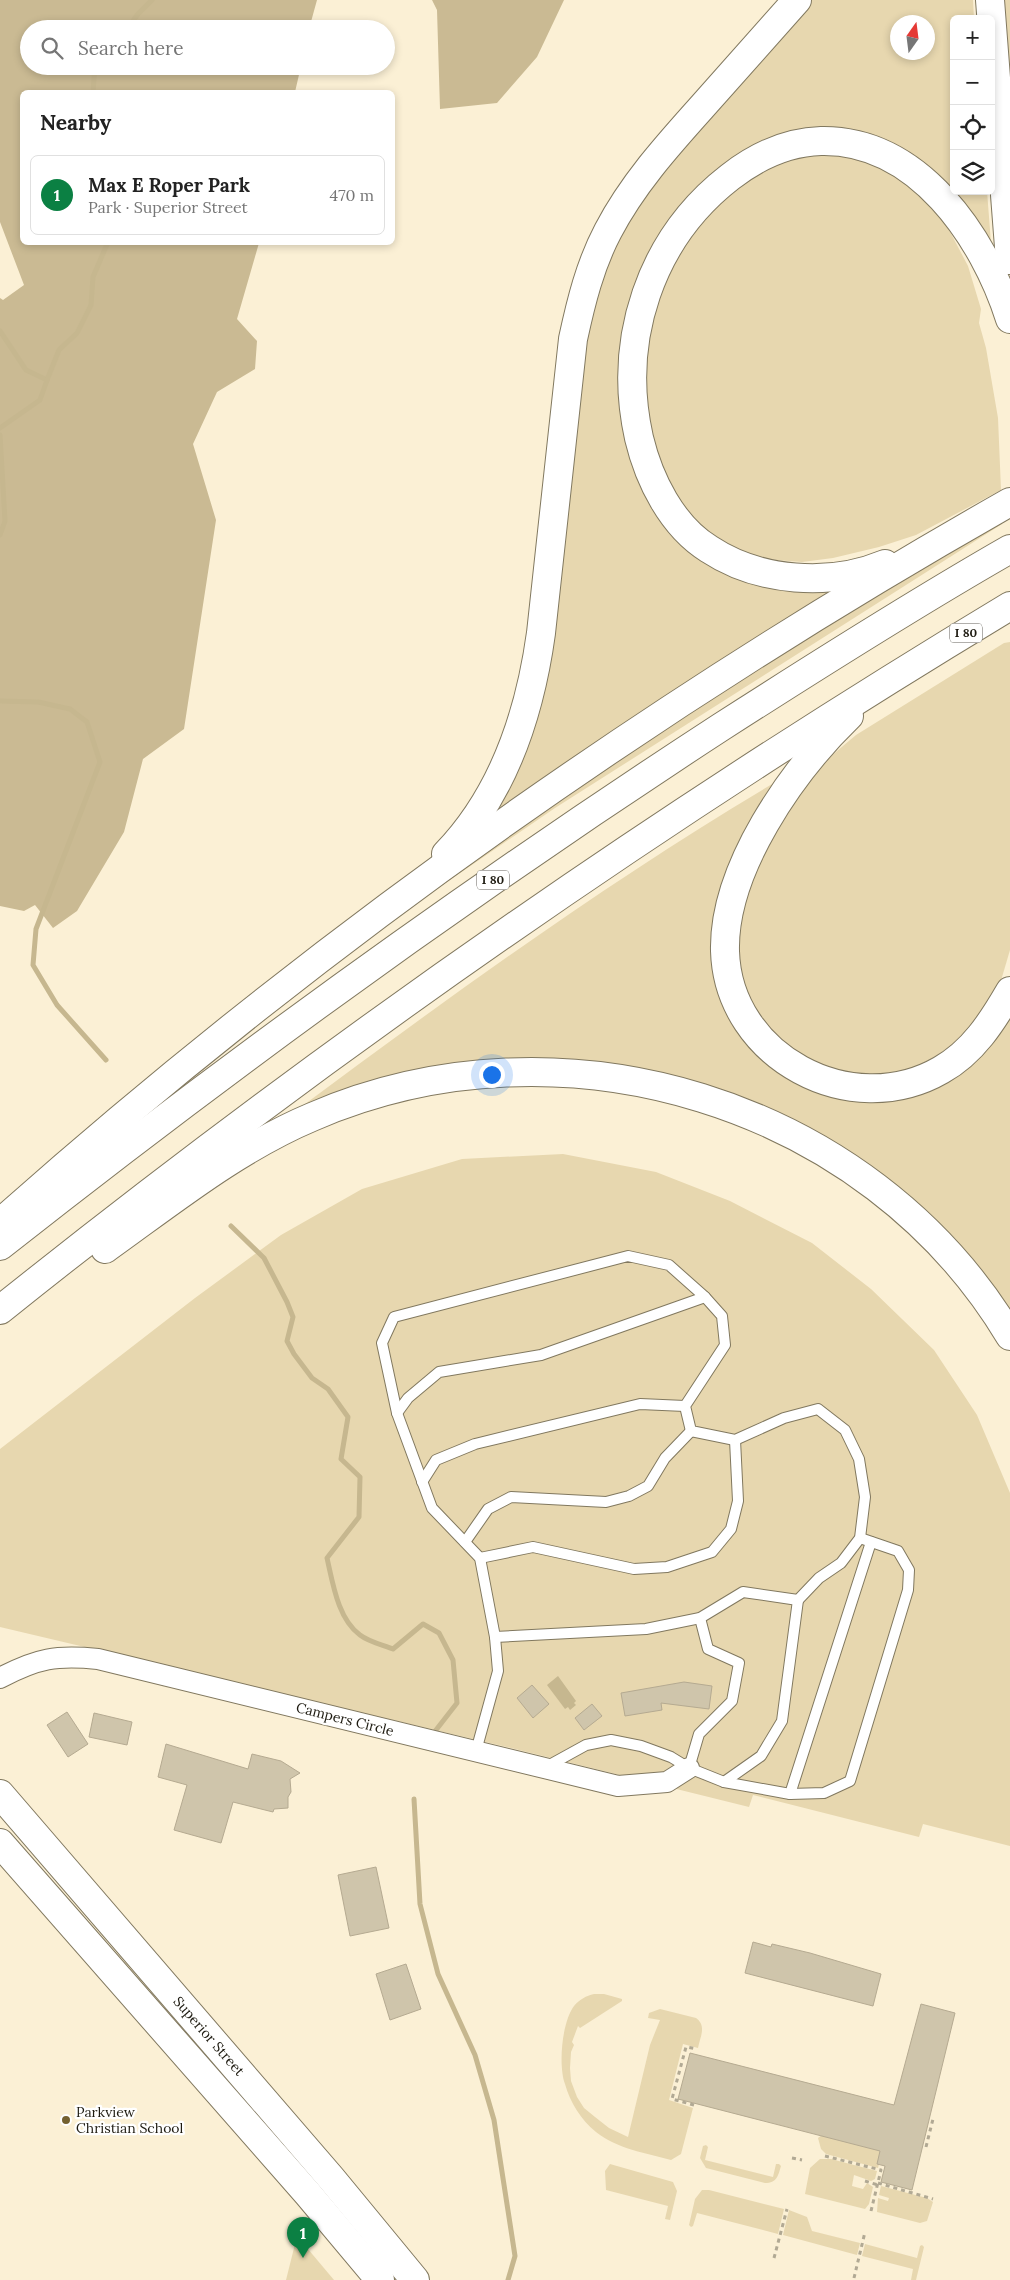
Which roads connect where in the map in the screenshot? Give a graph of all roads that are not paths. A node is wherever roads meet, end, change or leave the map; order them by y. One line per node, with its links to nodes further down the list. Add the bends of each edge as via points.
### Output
1 (796, 0): 10 (main road, via 650,166 607,233 590,272 573,340 541,633 527,708 513,748 471,823 448,853)
2 (990, 0): 3 (main road)
3 (1010, 260)
4 (1010, 319): 6 (main road, via 989,264 974,238 934,190 886,155 840,142 793,145 745,165 715,188 692,212 673,237 646,290 632,353 635,417 653,479 668,508 702,545 747,569 771,574 829,577 870,570)
5 (1010, 502): 6 (main road)
6 (938, 543): 10 (main road, via 680,704 539,799)
7 (1010, 549): 13 (main road, I 80, via 803,674 480,888 253,1051)
8 (1010, 606): 9 (main road, I 80)
9 (922, 659): 11 (main road, via 864,702 836,729 805,764 776,806 742,870 729,908 725,952 728,977 743,1014 756,1035 770,1049 807,1075 830,1084 855,1088 880,1089 904,1084 941,1070 962,1056 979,1038); 15 (main road, I 80, via 640,840 486,945 253,1113)
10 (391, 905): 12 (main road, via 126,1114)
11 (1010, 991)
12 (0, 1223)
13 (0, 1246)
14 (705, 1297): 18 (lane, via 722,1316 725,1345); 19 (lane, via 541,1355 439,1372 408,1398); 19 (lane, via 669,1265 628,1256 394,1317 382,1342)
15 (0, 1310)
16 (0, 1325): 17 (main road, via 223,1164 311,1117 400,1087 453,1077 540,1071 640,1081 699,1096 792,1134 840,1162 913,1218 976,1287)
17 (1010, 1336)
18 (685, 1406): 20 (lane); 22 (lane, via 640,1404 475,1444 436,1460)
19 (397, 1413): 22 (lane)
20 (691, 1432): 21 (lane); 24 (lane, via 664,1458 648,1486 628,1496 606,1502 511,1497 488,1509)
21 (735, 1440): 23 (lane, via 784,1418 818,1409 845,1430 859,1459 865,1497); 26 (lane, via 738,1500 732,1529 712,1552 667,1567 634,1569 533,1547)
22 (422, 1482): 24 (lane, via 432,1508)
23 (860, 1538): 25 (lane); 27 (lane, via 840,1563 819,1578)
24 (465, 1542): 26 (lane)
25 (871, 1542): 36 (lane); 36 (lane, via 898,1551 909,1570 908,1590 850,1781 824,1793)
26 (480, 1558): 29 (lane)
27 (798, 1600): 28 (lane, via 743,1592); 34 (lane, via 782,1721 761,1756)
28 (700, 1618): 29 (lane, via 646,1629); 33 (lane, via 708,1649 739,1663 732,1701 699,1734)
29 (495, 1637): 31 (lane, via 498,1671)
30 (0, 1678): 31 (street, Campers Circle, via 35,1661 68,1656 98,1659)
31 (476, 1751): 32 (street, Campers Circle)
32 (545, 1768): 33 (street, Campers Circle, via 618,1786 667,1782); 33 (lane, via 586,1745 611,1740 641,1746 671,1757)
33 (688, 1768): 34 (lane)
34 (724, 1782): 36 (lane)
35 (0, 1794): 39 (main road, Superior Street)
36 (790, 1794)
37 (0, 1843): 38 (main road)
38 (380, 2280)
39 (415, 2280)

